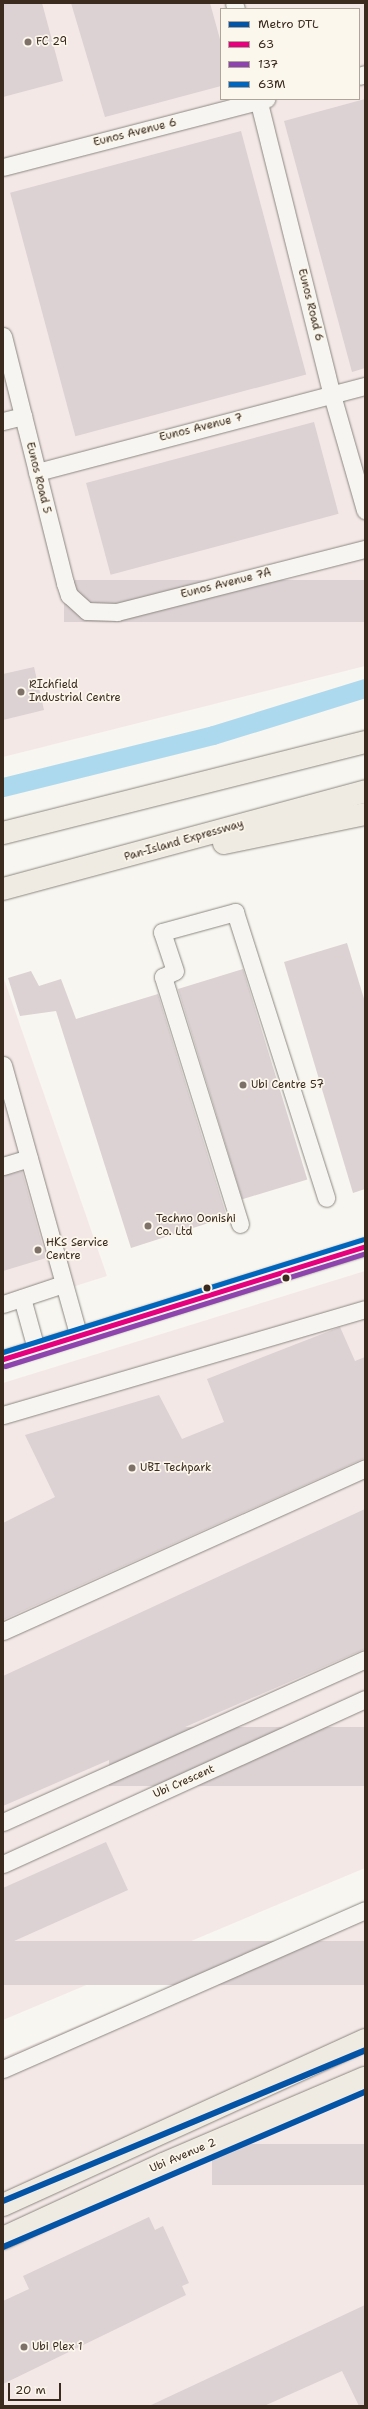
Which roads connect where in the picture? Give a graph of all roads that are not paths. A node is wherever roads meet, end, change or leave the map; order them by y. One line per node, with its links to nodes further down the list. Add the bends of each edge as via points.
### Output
1 (261, 100): 2 (street, Eunos Avenue 6); 5 (street, Eunos Road 6)
2 (3, 167)
3 (3, 336): 6 (street, Eunos Road 5)
4 (365, 386): 5 (street, Eunos Avenue 7)
5 (332, 395): 8 (street, Eunos Avenue 7); 9 (street, Eunos Road 6)
6 (23, 416): 7 (street); 8 (street, Eunos Road 5)
7 (3, 421)
8 (37, 472): 11 (street, Eunos Road 5, via 65,583 76,604)
9 (365, 510)
10 (365, 548): 11 (street, Eunos Avenue 7A, via 117,612)
11 (87, 611)
12 (365, 742): 15 (main road)
13 (365, 790): 16 (main road, Pan-Island Expressway)
14 (365, 814): 16 (main road)
15 (3, 833)
16 (89, 868): 17 (main road, Pan-Island Expressway)
17 (3, 889)
18 (3, 1065): 19 (street)
19 (29, 1158): 20 (street); 24 (street)
20 (3, 1166)
21 (326, 1198): 22 (street, via 235,912 162,932 175,971 164,977)
22 (240, 1224)
23 (365, 1246): 28 (street)
24 (63, 1284): 25 (street); 28 (street)
25 (22, 1298): 26 (street); 29 (street)
26 (3, 1304)
27 (365, 1309): 31 (street)
28 (78, 1334): 29 (street)
29 (36, 1349): 30 (street)
30 (3, 1359)
31 (3, 1415)
32 (365, 1468): 33 (street)
33 (3, 1631)
34 (365, 1659): 36 (street)
35 (365, 1699): 37 (street, Ubi Crescent)
36 (3, 1822)
37 (3, 1864)
38 (365, 1910): 40 (street)
39 (365, 2040): 42 (main road)
40 (3, 2069)
41 (365, 2078): 43 (main road, Ubi Avenue 2, via 163,2164)
42 (3, 2205)
43 (3, 2238)

